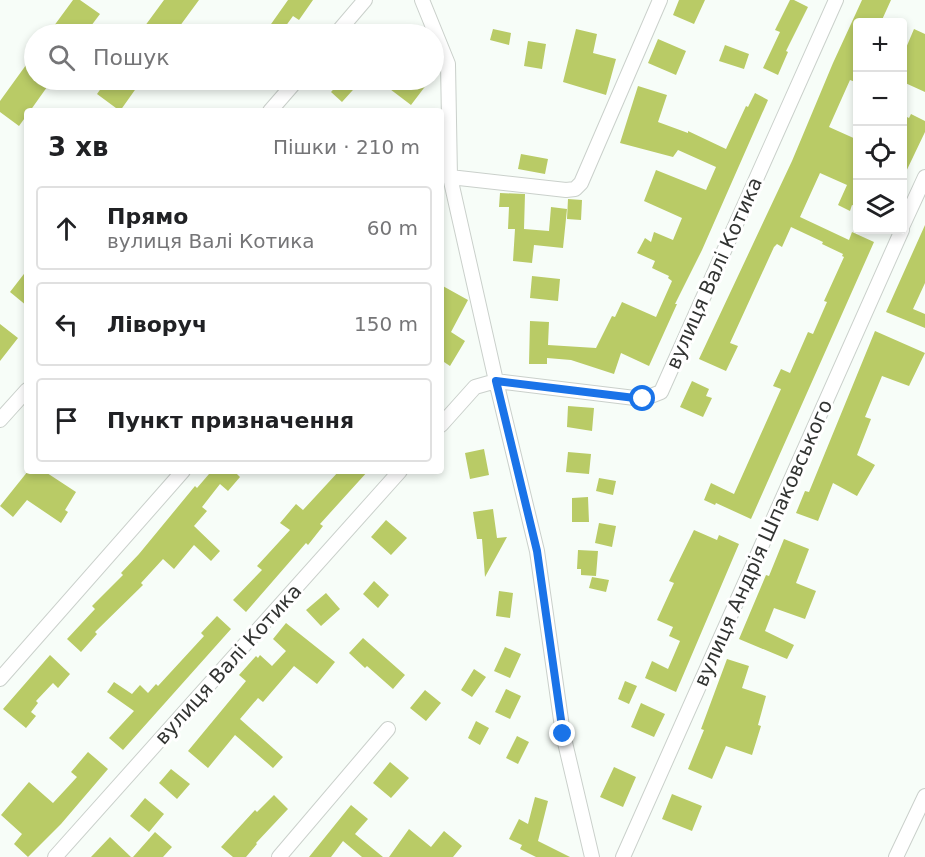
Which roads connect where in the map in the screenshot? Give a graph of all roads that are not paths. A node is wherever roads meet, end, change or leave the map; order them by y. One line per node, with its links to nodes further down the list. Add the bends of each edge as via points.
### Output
1 (365, 0): 5 (street)
2 (422, 0): 6 (street)
3 (660, 0): 10 (street, via 575,189)
4 (836, 0): 14 (street, вулиця Валі Котика, via 661,392 643,399)
5 (345, 24)
6 (432, 24)
7 (444, 54): 10 (street, via 448,64)
8 (288, 90): 9 (street)
9 (273, 108)
10 (450, 177): 14 (street)
11 (925, 177): 12 (street, вулиця Андрія Шпаковського)
12 (907, 218)
13 (900, 234): 26 (street, вулиця Андрія Шпаковського)
14 (496, 381): 17 (street, via 475,387); 25 (street, via 537,551 563,734)
15 (24, 393): 16 (street)
16 (0, 420)
17 (444, 422)
18 (180, 474): 20 (street)
19 (397, 474): 23 (street, вулиця Валі Котика)
20 (0, 679)
21 (388, 729): 24 (street)
22 (925, 796): 27 (street)
23 (55, 857)
24 (279, 857)
25 (592, 857)
26 (623, 857)
27 (896, 857)

